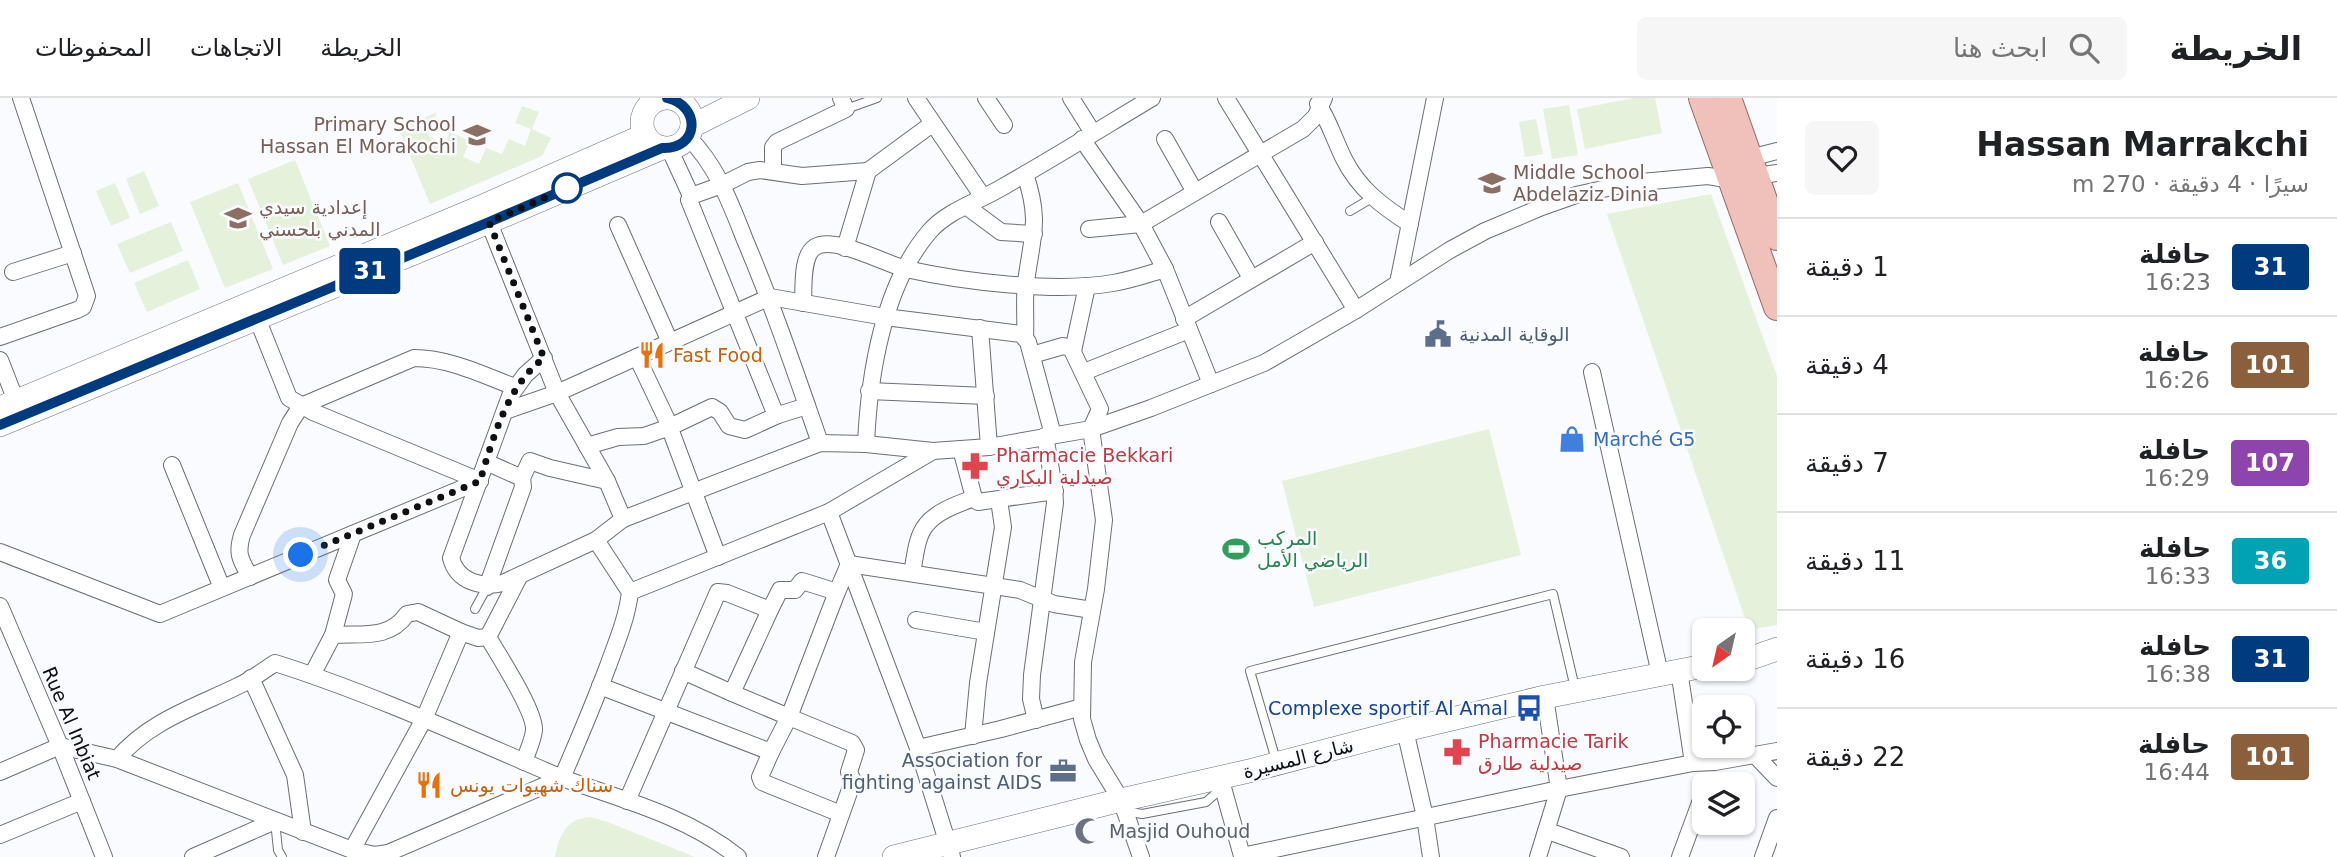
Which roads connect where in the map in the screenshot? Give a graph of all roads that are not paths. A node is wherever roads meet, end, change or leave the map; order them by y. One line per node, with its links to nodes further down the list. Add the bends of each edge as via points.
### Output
1 (21, 98): 44 (street)
2 (748, 98): 19 (main road)
3 (877, 98): 15 (lane)
4 (916, 98): 16 (street)
5 (986, 98): 17 (street)
6 (1071, 98): 18 (street)
7 (1152, 98): 18 (street)
8 (1226, 98): 22 (street)
9 (1435, 98): 36 (street)
10 (1702, 98): 25 (main road)
11 (1728, 98): 25 (main road)
12 (678, 100): 14 (main road); 19 (main road, via 691,118)
13 (1320, 101): 22 (street, via 1303,129); 31 (street, via 1345,160)
14 (641, 104): 19 (main road, via 642,127)
15 (844, 104): 23 (street, via 777,142)
16 (932, 124): 24 (street); 30 (street)
17 (1004, 125)
18 (1088, 136): 26 (street); 38 (street)
19 (671, 139): 27 (street, via 711,162); 29 (street); 34 (main road)
20 (1165, 139): 28 (street)
21 (1777, 151): 25 (street)
22 (1260, 153): 28 (street); 42 (street)
23 (773, 170): 24 (street, via 802,176); 27 (street, via 748,172)
24 (867, 171): 43 (street)
25 (1741, 172): 41 (main road); 49 (street, via 1630,183 1576,195 1485,231); 54 (main road)
26 (1025, 174): 30 (street); 40 (street, via 1035,210)
27 (722, 185): 29 (street); 52 (street)
28 (1195, 192): 38 (street)
29 (691, 196): 56 (street, via 689,206)
30 (983, 197): 32 (street)
31 (1372, 198): 33 (lane); 36 (street)
32 (966, 206): 40 (street, via 1001,232); 45 (street, via 929,232)
33 (1350, 211)
34 (486, 214): 58 (main road); 67 (street); 76 (main road)
35 (1219, 222): 48 (street)
36 (1410, 224): 49 (street)
37 (618, 225): 63 (street)
38 (1141, 225): 39 (street); 46 (street)
39 (1089, 229)
40 (1034, 234): 50 (street)
41 (1777, 237)
42 (1315, 242): 48 (street); 55 (street)
43 (845, 248): 45 (street); 53 (street, via 826,243 811,251)
44 (73, 253): 47 (street); 61 (street, via 88,296 83,307)
45 (905, 269): 50 (street); 57 (street)
46 (1165, 269): 51 (street); 59 (street)
47 (13, 272)
48 (1251, 278): 59 (street)
49 (1398, 283): 55 (street)
50 (1026, 285): 51 (street); 62 (street)
51 (1087, 286): 64 (street)
52 (770, 298): 53 (street); 56 (street); 78 (street)
53 (803, 303): 57 (street)
54 (1777, 307)
55 (1356, 310): 71 (street, via 1264,363)
56 (733, 314): 63 (street); 80 (street)
57 (885, 317): 60 (street); 73 (street)
58 (257, 318): 77 (street, via 285,390); 81 (main road)
59 (1187, 325): 69 (street); 71 (street)
60 (980, 328): 62 (street, via 1017,332); 75 (street)
61 (0, 337)
62 (1025, 338): 65 (street)
63 (670, 342): 66 (street)
64 (1073, 351): 65 (street, via 1063,346); 69 (street)
65 (1032, 355): 84 (street)
66 (637, 357): 74 (street); 82 (street)
67 (544, 358): 72 (street); 74 (street)
68 (0, 360): 76 (street)
69 (1084, 372): 83 (street, via 1100,409)
70 (1592, 372): 133 (street)
71 (1211, 384): 83 (street)
72 (515, 387): 77 (street, via 457,365 414,358); 79 (street)
73 (869, 391): 75 (street); 86 (street)
74 (557, 393): 79 (street); 87 (street)
75 (986, 396): 88 (street)
76 (8, 404)
77 (301, 406): 94 (street); 109 (street, via 242,535 239,556)
78 (807, 406): 80 (street); 85 (street)
79 (505, 411): 91 (street)
80 (778, 415): 82 (street, via 740,430 729,426 712,407)
81 (0, 425)
82 (670, 427): 87 (street); 96 (street)
83 (1091, 429): 84 (street); 119 (street, via 1104,520)
84 (1049, 436): 88 (street); 97 (street)
85 (820, 443): 86 (street); 96 (street)
86 (866, 444): 90 (street)
87 (587, 446): 95 (street)
88 (989, 447): 89 (street)
89 (961, 449): 90 (street); 98 (street)
90 (933, 451): 100 (street)
91 (486, 461): 93 (street); 94 (street)
92 (172, 465): 112 (street)
93 (522, 478): 95 (street, via 530,460); 111 (street, via 523,487)
94 (480, 481): 102 (street); 111 (street, via 451,558 459,573)
95 (607, 481): 101 (street)
96 (694, 491): 101 (street); 105 (street)
97 (1055, 491): 99 (street); 115 (street)
98 (974, 498): 99 (street, via 981,503); 107 (street, via 947,509 925,526)
99 (999, 500): 110 (street, via 1003,527)
100 (829, 512): 105 (street); 106 (street)
101 (623, 519): 103 (street)
102 (353, 534): 109 (street); 123 (street, via 337,580 344,594)
103 (596, 540): 108 (street); 113 (street)
104 (0, 552): 112 (street, via 159,614)
105 (718, 557): 113 (street)
106 (849, 564): 107 (street); 114 (street); 148 (street)
107 (912, 573): 110 (street)
108 (520, 575): 111 (street); 124 (street)
109 (250, 576): 112 (street)
110 (993, 586): 115 (street); 122 (street)
111 (487, 587): 117 (lane)
112 (222, 588)
113 (630, 592): 136 (street)
114 (837, 592): 118 (street, via 802,581 795,590 780,590); 142 (street)
115 (1041, 598): 119 (street); 144 (street, via 1031,687)
116 (0, 606): 125 (street, Rue Al Inbiat)
117 (475, 609)
118 (770, 610): 132 (street, via 719,592); 138 (street)
119 (1092, 610): 140 (street, via 1083,662)
120 (916, 620): 122 (street)
121 (461, 632): 123 (street, via 418,612 407,614 399,626 387,631); 124 (street); 143 (street)
122 (986, 632): 146 (street)
123 (333, 635): 134 (street)
124 (488, 637): 154 (street, via 534,723)
125 (15, 642): 127 (street); 147 (street, Rue Al Inbiat)
126 (1777, 649): 128 (main road)
127 (0, 650)
128 (1755, 657)
129 (1755, 662): 130 (main road)
130 (1777, 664)
131 (1692, 668): 133 (main road, شارع المسيرة)
132 (683, 671): 138 (street); 141 (street)
133 (1670, 672): 137 (main road, شارع المسيرة); 156 (street)
134 (312, 675): 135 (street, via 275,663); 143 (street)
135 (251, 678): 153 (street, via 146,731); 173 (street, via 295,775)
136 (600, 686): 141 (street); 160 (street)
137 (1576, 691): 139 (main road, شارع المسيرة); 157 (lane, via 1553,594 1250,671)
138 (733, 693): 142 (street)
139 (1545, 697): 145 (main road, شارع المسيرة); 163 (street)
140 (1082, 707): 144 (street); 166 (street, via 1088,740)
141 (666, 711): 150 (street); 165 (street)
142 (789, 717): 150 (street); 167 (street, via 852,743 856,750 849,772 853,781)
143 (424, 719): 154 (street); 176 (street)
144 (1036, 720): 146 (street)
145 (1405, 730): 157 (main road, شارع المسيرة); 168 (street)
146 (973, 736): 148 (street)
147 (60, 746): 153 (street); 158 (street); 164 (street, Rue Al Inbiat)
148 (918, 748): 175 (street)
149 (1777, 751): 151 (street)
150 (771, 752): 167 (street, via 762,782)
151 (1755, 755): 161 (street)
152 (1738, 758): 155 (street)
153 (117, 759): 170 (street)
154 (524, 762): 160 (street)
155 (1716, 762): 156 (street); 159 (street)
156 (1693, 763): 163 (street)
157 (1277, 764): 162 (main road, شارع المسيرة)
158 (0, 772)
159 (1712, 772)
160 (562, 778): 165 (street); 176 (street, via 388,853)
161 (1777, 778)
162 (1222, 782): 166 (main road, شارع المسيرة); 168 (street, via 1242,856)
163 (1559, 789): 168 (street); 172 (street)
164 (82, 801): 174 (street); 177 (street, Rue Al Inbiat)
165 (627, 801): 180 (street, via 687,824)
166 (1123, 805): 175 (main road, شارع المسيرة); 183 (street)
167 (841, 814): 181 (street)
168 (1425, 817): 184 (street)
169 (1777, 818): 188 (street)
170 (275, 821): 173 (street); 178 (street); 179 (lane)
171 (1692, 824): 187 (street)
172 (1548, 831): 185 (street); 186 (street)
173 (303, 832): 176 (street)
174 (0, 835)
175 (949, 850): 182 (main road, شارع المسيرة)
176 (349, 854)
177 (104, 857)
178 (193, 857)
179 (282, 857)
180 (738, 857)
181 (826, 857)
182 (894, 857)
183 (1141, 857)
184 (1431, 857)
185 (1538, 857)
186 (1621, 857)
187 (1680, 857)
188 (1763, 857)

